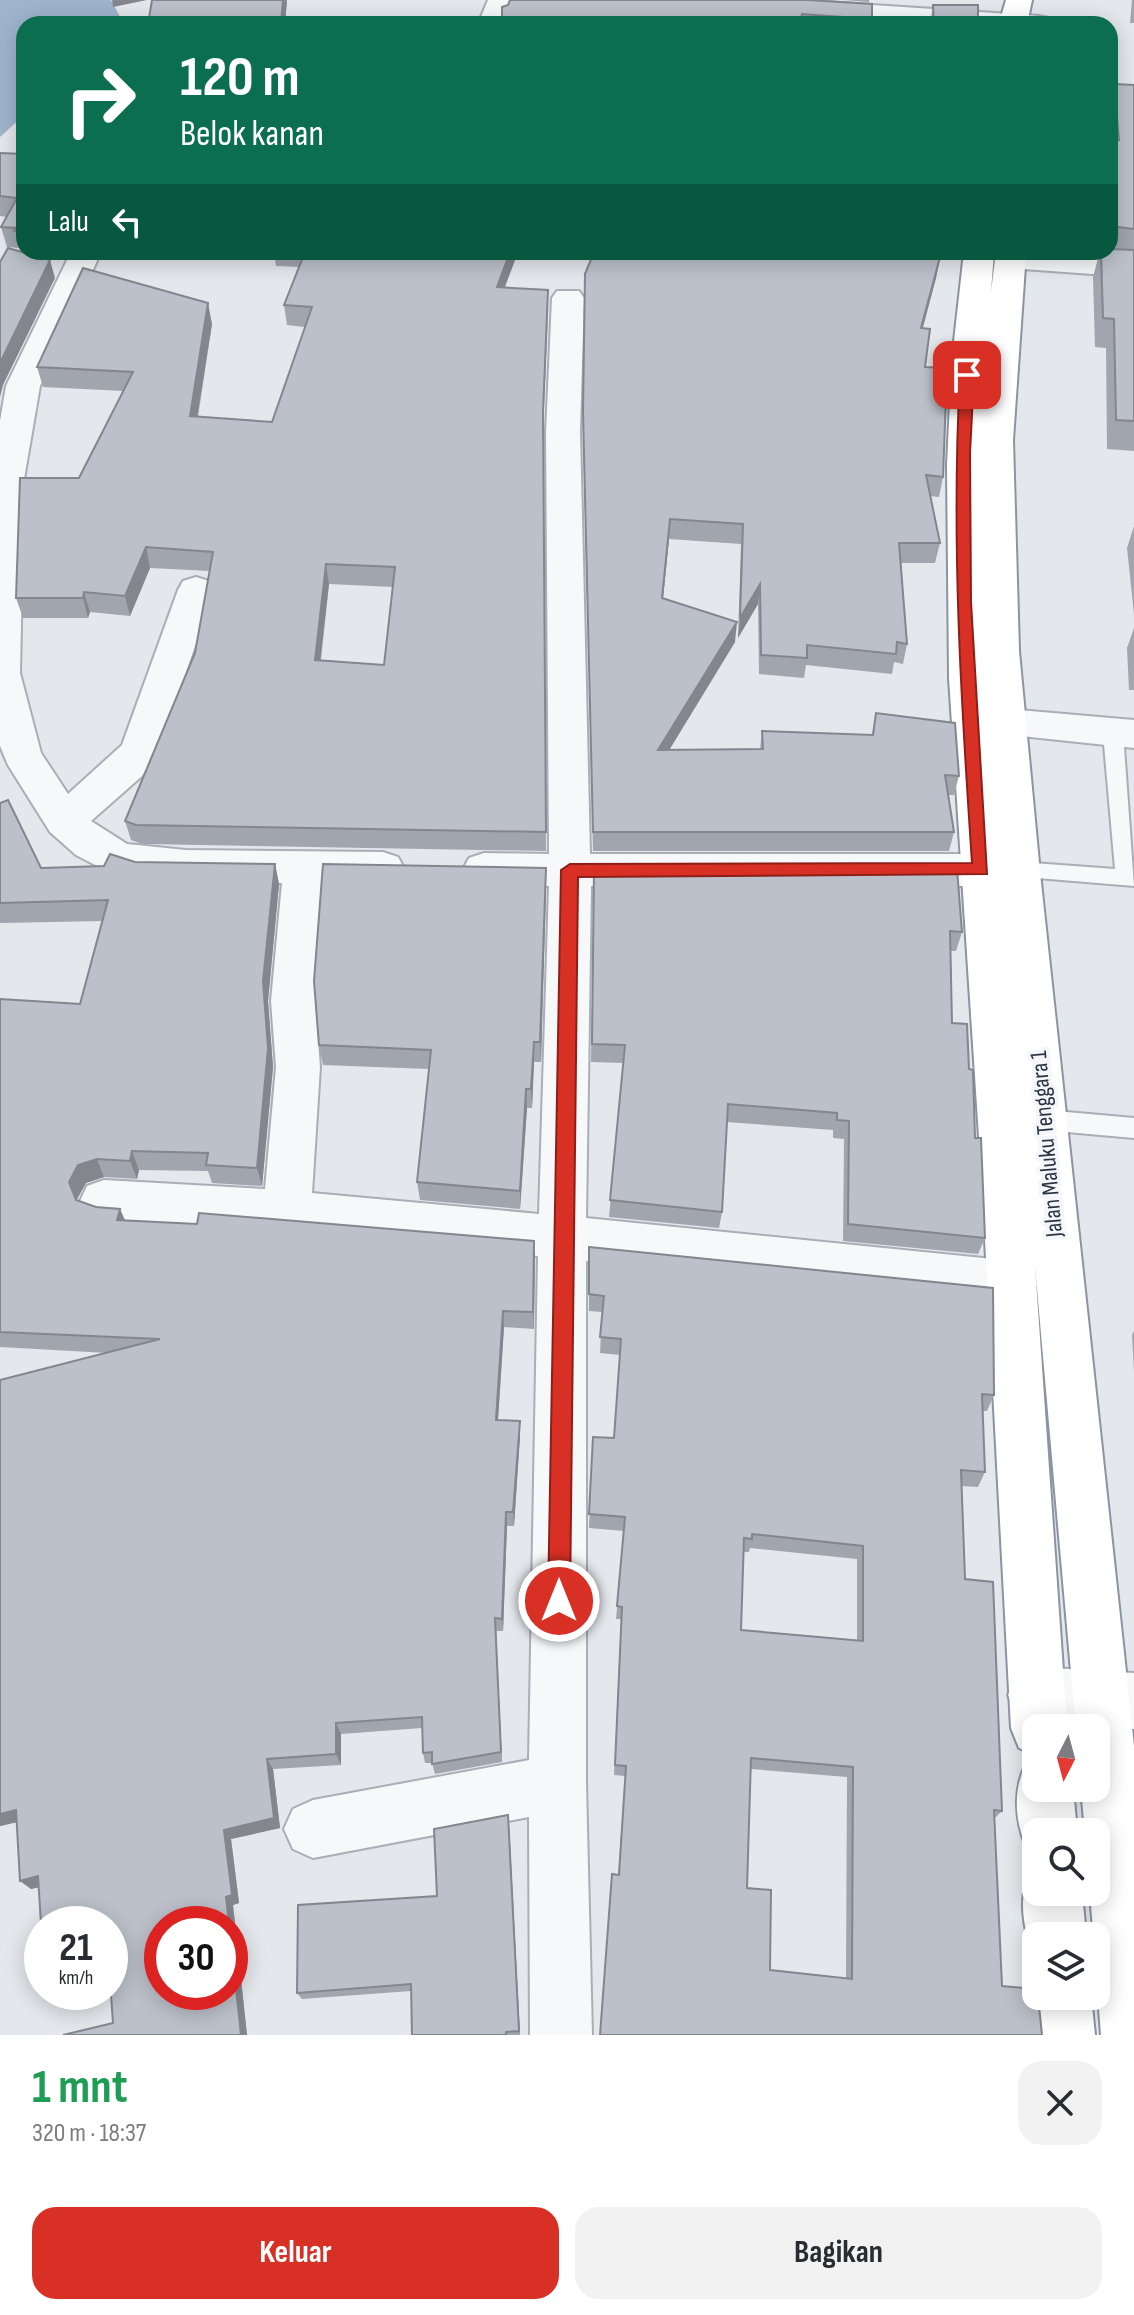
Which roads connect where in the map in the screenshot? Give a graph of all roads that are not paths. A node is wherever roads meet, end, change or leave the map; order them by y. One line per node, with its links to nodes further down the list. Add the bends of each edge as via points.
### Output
1 (1044, 0): 4 (highway)
2 (784, 7): 3 (street)
3 (965, 16)
4 (1028, 16)
5 (82, 260): 14 (street, via 16,410 3,547 5,695 22,755)
6 (997, 260): 17 (highway, Jalan Maluku Tenggara 1, via 970,323 962,522 963,602)
7 (1000, 260): 12 (highway, Jalan Maluku Tenggara 1, via 995,501)
8 (1057, 260): 9 (street)
9 (1134, 268)
10 (568, 298): 16 (street, via 563,432)
11 (196, 590): 14 (street, via 140,749 128,766)
12 (1006, 723): 13 (street); 17 (highway, Jalan Maluku Tenggara 1)
13 (1123, 734): 18 (lane)
14 (64, 821): 15 (street, via 106,853 141,863)
15 (304, 867): 16 (street); 22 (street, via 293,1001 298,1067)
16 (570, 870): 17 (street); 23 (street)
17 (1000, 870): 18 (lane); 19 (highway, Jalan Maluku Tenggara 1); 24 (highway, Jalan Maluku Tenggara 1)
18 (1130, 878)
19 (1044, 1120): 20 (lane); 25 (highway, Jalan Maluku Tenggara 1)
20 (1134, 1128)
21 (104, 1201): 22 (street)
22 (287, 1211): 23 (street)
23 (562, 1237): 24 (street); 27 (street)
24 (1013, 1283): 26 (highway, Jalan Maluku Tenggara 1)
25 (1119, 1700): 26 (street); 32 (highway, Jalan Maluku Tenggara 1)
26 (1038, 1711)
27 (557, 1783): 28 (street); 30 (street)
28 (313, 1829)
29 (1062, 2010): 31 (highway)
30 (561, 2035)
31 (1064, 2035)
32 (1132, 2035)

